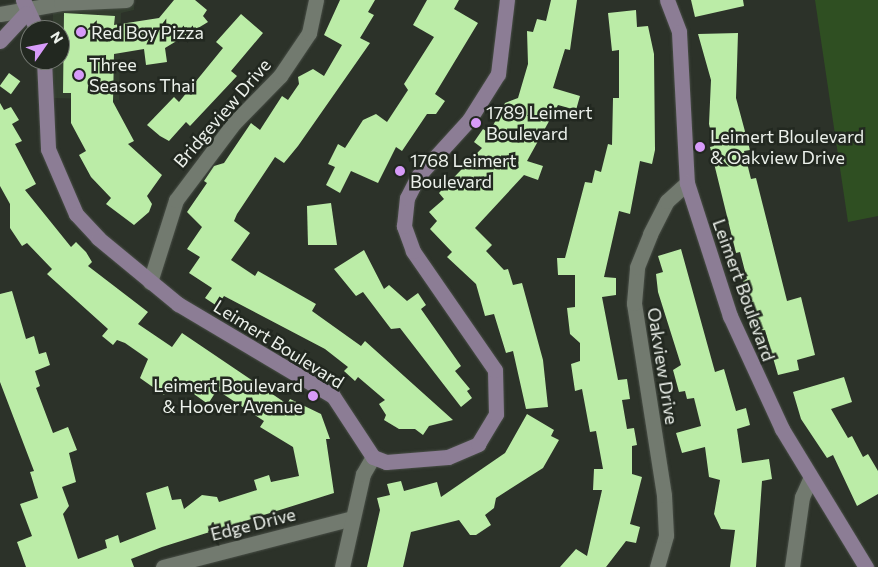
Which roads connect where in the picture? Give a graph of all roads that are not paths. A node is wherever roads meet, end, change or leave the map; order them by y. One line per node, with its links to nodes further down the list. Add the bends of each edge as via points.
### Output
1 (126, 0): 5 (street)
2 (316, 0): 11 (street, Bridgeview Drive, via 309,33 280,76 234,123 176,200)
3 (507, 0): 12 (street, via 498,74 468,120 418,176 406,198 404,226 413,251 495,370 496,414 478,444 448,457 386,462)
4 (667, 0): 10 (street, Leimert Boulevard, via 679,32)
5 (25, 6): 6 (street); 7 (street); 8 (street)
6 (0, 14)
7 (33, 20)
8 (0, 41)
9 (44, 70): 11 (street, Leimert Boulevard, via 46,131 58,180 76,214)
10 (687, 184): 13 (street, Leimert Boulevard, via 749,364); 17 (street, Oakview Drive, via 667,201 650,234 638,267 634,303 664,495 666,535)
11 (150, 282): 12 (street, Leimert Boulevard, via 178,304 333,396)
12 (373, 457): 14 (street, via 363,474)
13 (810, 478): 18 (street, via 802,497); 19 (street, Leimert Boulevard)
14 (353, 518): 15 (street, Edge Drive); 16 (street)
15 (163, 567)
16 (342, 567)
17 (657, 567)
18 (792, 567)
19 (866, 567)

